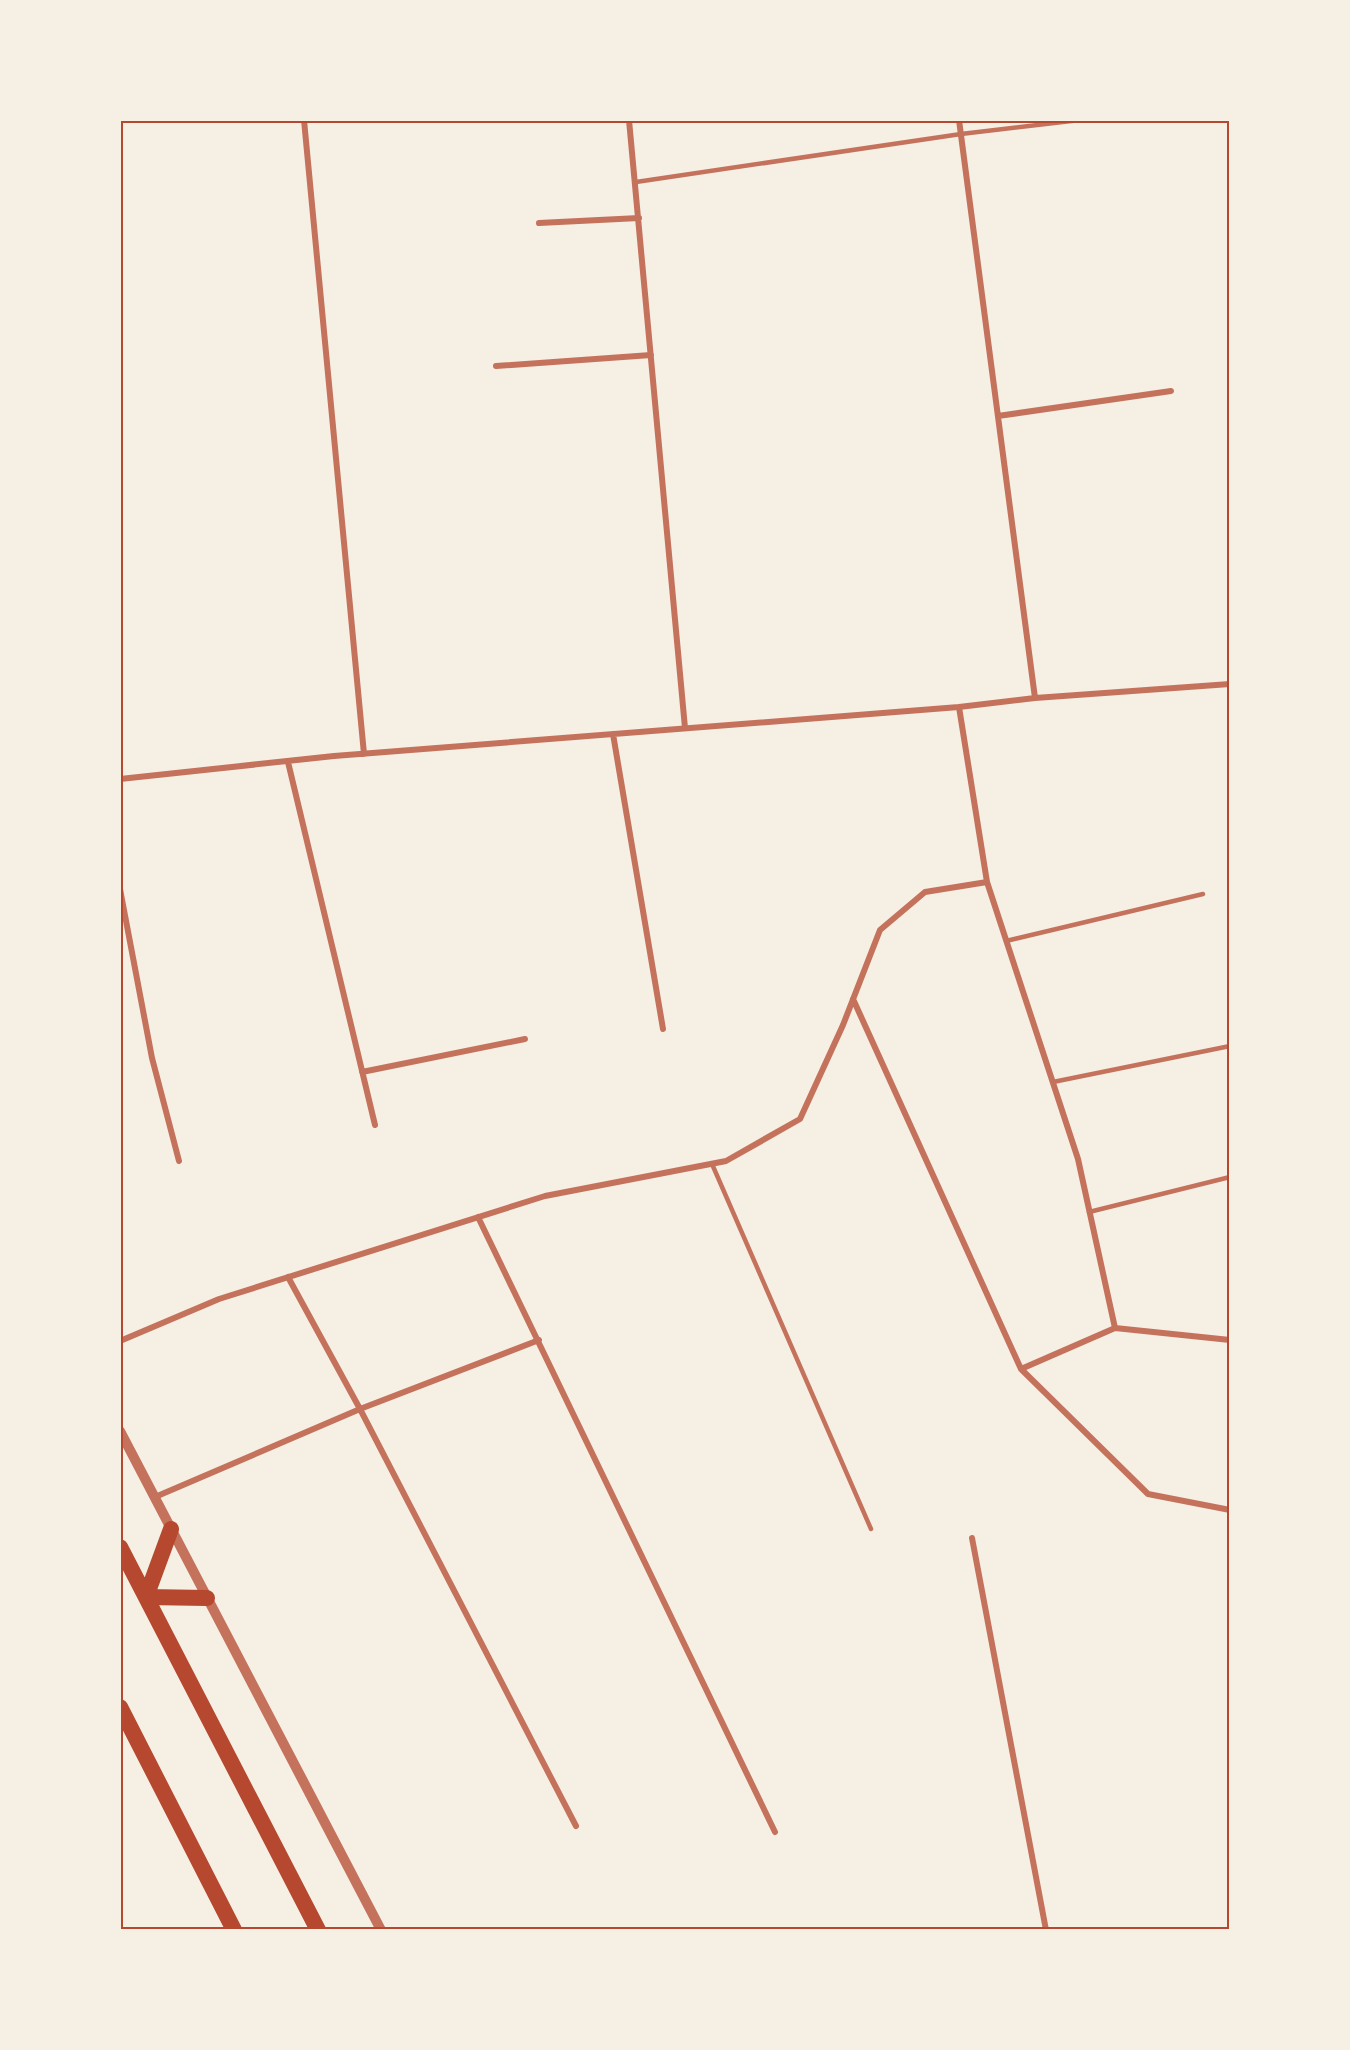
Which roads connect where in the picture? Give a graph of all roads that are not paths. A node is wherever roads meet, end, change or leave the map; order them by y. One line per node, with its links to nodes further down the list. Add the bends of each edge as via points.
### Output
1 (304, 120): 18 (street)
2 (629, 120): 6 (street)
3 (959, 120): 5 (street)
4 (1080, 120): 5 (lane)
5 (961, 134): 6 (lane); 12 (street)
6 (636, 182): 7 (street)
7 (639, 218): 8 (street); 9 (street)
8 (539, 223)
9 (651, 355): 10 (street); 16 (street)
10 (496, 366)
11 (1172, 391): 12 (street)
12 (998, 416): 14 (street)
13 (1230, 684): 14 (street)
14 (1035, 698): 15 (street)
15 (959, 707): 16 (street); 21 (street)
16 (686, 728): 17 (street)
17 (613, 734): 18 (street); 26 (street)
18 (364, 754): 19 (street)
19 (288, 762): 20 (street); 29 (street)
20 (120, 779)
21 (987, 882): 24 (street); 25 (street, via 925,892 880,930)
22 (120, 889): 32 (street, via 152,1058)
23 (1203, 894): 24 (lane)
24 (1006, 941): 30 (street)
25 (853, 998): 33 (street, via 800,1119 726,1161); 42 (street)
26 (663, 1029)
27 (525, 1039): 29 (street)
28 (1230, 1047): 30 (lane)
29 (362, 1072): 31 (street)
30 (1053, 1082): 35 (street, via 1078,1159)
31 (375, 1125)
32 (179, 1161)
33 (712, 1164): 36 (street, via 545,1196); 48 (lane)
34 (1230, 1177): 35 (lane)
35 (1089, 1212): 38 (street)
36 (478, 1217): 37 (street); 39 (street)
37 (288, 1277): 41 (street, via 219,1299); 43 (street)
38 (1115, 1328): 40 (street); 42 (street)
39 (539, 1340): 43 (street); 55 (street)
40 (1230, 1340)
41 (120, 1341)
42 (1021, 1369): 46 (street, via 1148,1494)
43 (360, 1409): 45 (street); 54 (street)
44 (120, 1431): 45 (street)
45 (155, 1497): 47 (street)
46 (1230, 1510)
47 (171, 1528): 51 (highway); 52 (street)
48 (871, 1529)
49 (972, 1538): 59 (street)
50 (120, 1546): 51 (highway)
51 (146, 1597): 52 (highway); 57 (highway)
52 (207, 1598): 58 (street)
53 (120, 1707): 56 (highway)
54 (576, 1826)
55 (775, 1832)
56 (234, 1930)
57 (318, 1930)
58 (381, 1930)
59 (1046, 1930)

